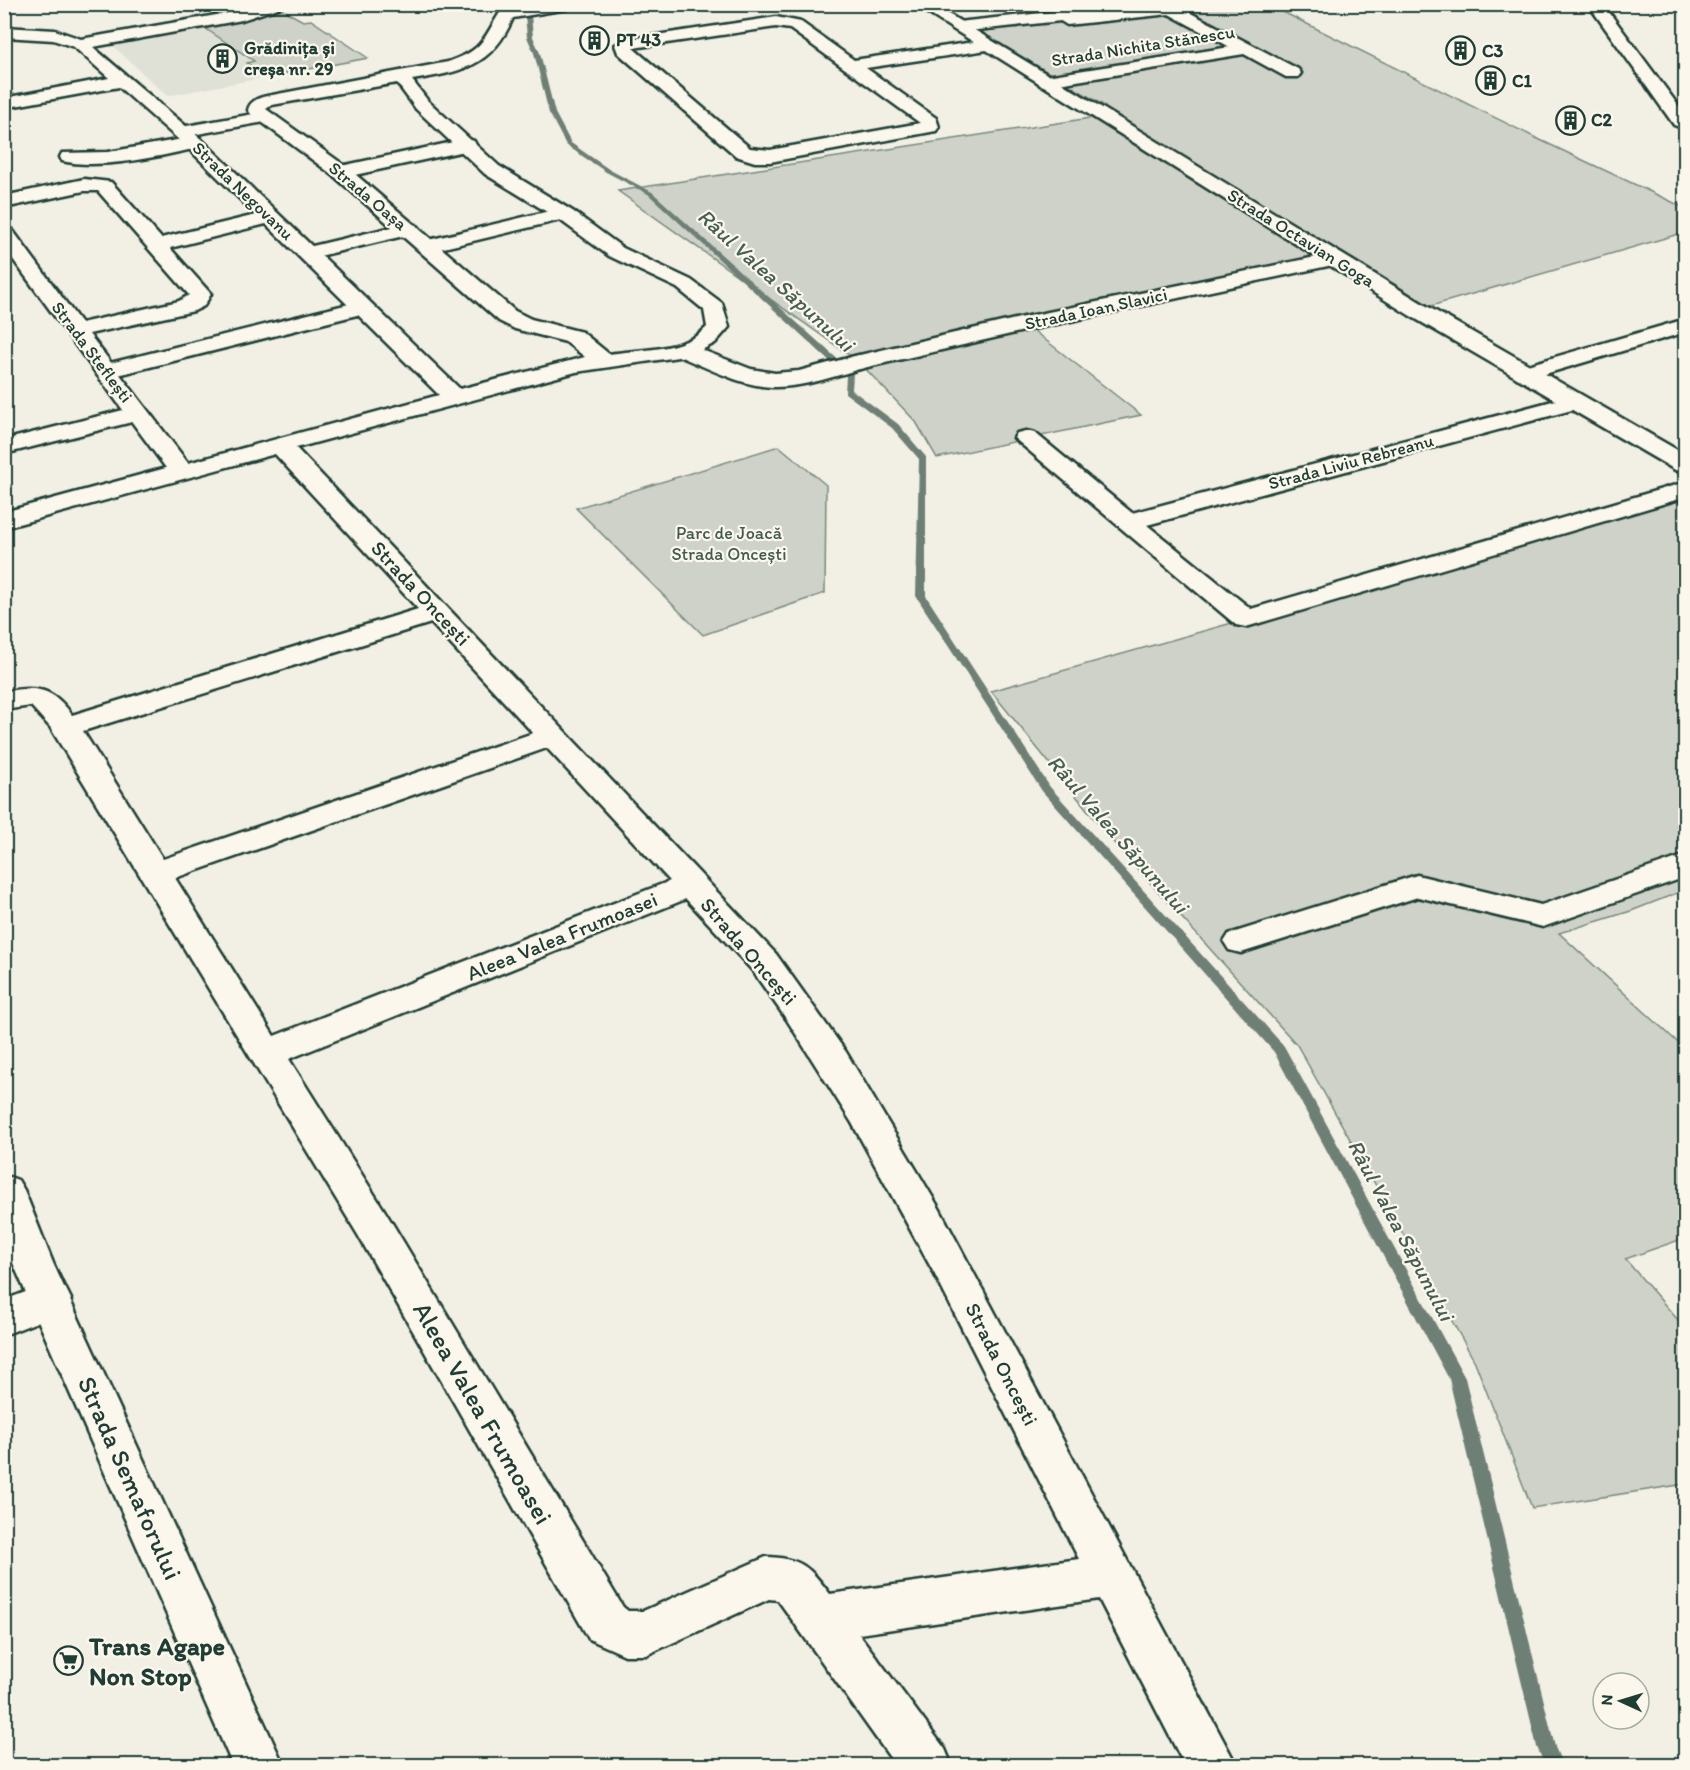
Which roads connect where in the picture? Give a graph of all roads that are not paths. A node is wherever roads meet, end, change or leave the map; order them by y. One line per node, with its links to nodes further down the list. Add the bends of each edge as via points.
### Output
1 (275, 4): 10 (street, via 242,15)
2 (567, 4): 15 (street, via 507,14 500,32 482,55 441,70)
3 (920, 4): 8 (street, Strada Octavian Goga)
4 (1595, 4): 20 (street)
5 (1175, 7): 8 (street); 12 (street, Strada Nichita Stănescu)
6 (733, 12): 7 (street)
7 (746, 26): 13 (street, via 776,22 795,25); 13 (street, via 623,45 743,152 755,156 930,128 930,122)
8 (961, 29): 11 (street, Strada Octavian Goga)
9 (4, 32): 10 (street, Strada Negovanu, via 54,35)
10 (80, 44): 16 (street, Strada Negovanu)
11 (987, 45): 13 (street); 17 (street, Strada Octavian Goga)
12 (1247, 49): 14 (street, Strada Nichita Stănescu); 17 (street, Strada Nichita Stănescu)
13 (852, 65)
14 (1292, 73)
15 (401, 77): 19 (street, via 267,101 257,110); 22 (street, via 422,105)
16 (121, 81): 18 (street); 21 (street, Strada Negovanu)
17 (1046, 81): 34 (street, Strada Octavian Goga)
18 (4, 103)
19 (264, 117): 21 (street); 24 (street, Strada Oașa)
20 (1684, 122)
21 (187, 137): 23 (street, via 108,158); 27 (street, Strada Negovanu)
22 (467, 145): 24 (street); 26 (street, via 492,170)
23 (69, 157)
24 (342, 172): 28 (street, Strada Oașa)
25 (4, 202): 30 (street, via 84,186 104,186)
26 (562, 214): 31 (street); 38 (street, via 616,252 684,284 714,309 718,327 701,344)
27 (272, 217): 30 (street); 33 (street, Strada Negovanu)
28 (409, 230): 31 (street, Strada Oașa); 33 (street)
29 (4, 232): 32 (street, Strada Steflești)
30 (157, 245): 37 (street, via 200,294 196,301)
31 (427, 246): 39 (street, Strada Oașa, via 507,316 574,338)
32 (11, 253): 37 (street, Strada Steflești)
33 (307, 253): 35 (street, Strada Negovanu)
34 (1335, 259): 38 (street, Strada Ioan Slavici, via 1024,324 788,379 765,380); 41 (street, Strada Octavian Goga)
35 (361, 308): 40 (street); 42 (street, Strada Negovanu)
36 (1686, 325): 41 (street)
37 (75, 331): 40 (street, Strada Steflești)
38 (684, 350): 39 (street)
39 (603, 360): 42 (street)
40 (106, 370): 44 (street, Strada Steflești)
41 (1525, 373): 43 (street, Strada Octavian Goga)
42 (456, 398): 46 (street)
43 (1575, 402): 48 (street, Strada Octavian Goga); 52 (street, Strada Liviu Rebreanu)
44 (137, 414): 47 (street); 49 (street, Strada Steflești)
45 (1026, 438): 52 (street)
46 (281, 446): 49 (street); 53 (street, Strada Oncești)
47 (4, 447)
48 (1686, 466)
49 (182, 472): 51 (street)
50 (1686, 489): 52 (street, via 1246,619)
51 (4, 520)
52 (1127, 522)
53 (437, 612): 55 (street); 56 (street, Strada Oncești)
54 (4, 701): 55 (street, Aleea Valea Frumoasei, via 38,697 48,702)
55 (65, 727): 58 (street, Aleea Valea Frumoasei)
56 (553, 736): 58 (street); 59 (street, Strada Oncești)
57 (1686, 865): 60 (street, via 1543,915 1417,886)
58 (155, 873): 61 (street, Aleea Valea Frumoasei)
59 (690, 885): 61 (street, Aleea Valea Frumoasei); 65 (street, Strada Oncești, via 764,962 862,1106 922,1210)
60 (1241, 942)
61 (267, 1053): 66 (street, Aleea Valea Frumoasei, via 606,1623 619,1632 646,1633 766,1578 787,1579 794,1584)
62 (4, 1190): 63 (street, Strada Semaforului)
63 (50, 1299): 64 (street); 67 (street, Strada Semaforului)
64 (4, 1318)
65 (1111, 1576): 66 (street); 69 (street, Strada Oncești)
66 (818, 1618): 68 (street)
67 (259, 1766)
68 (927, 1766)
69 (1212, 1766)

